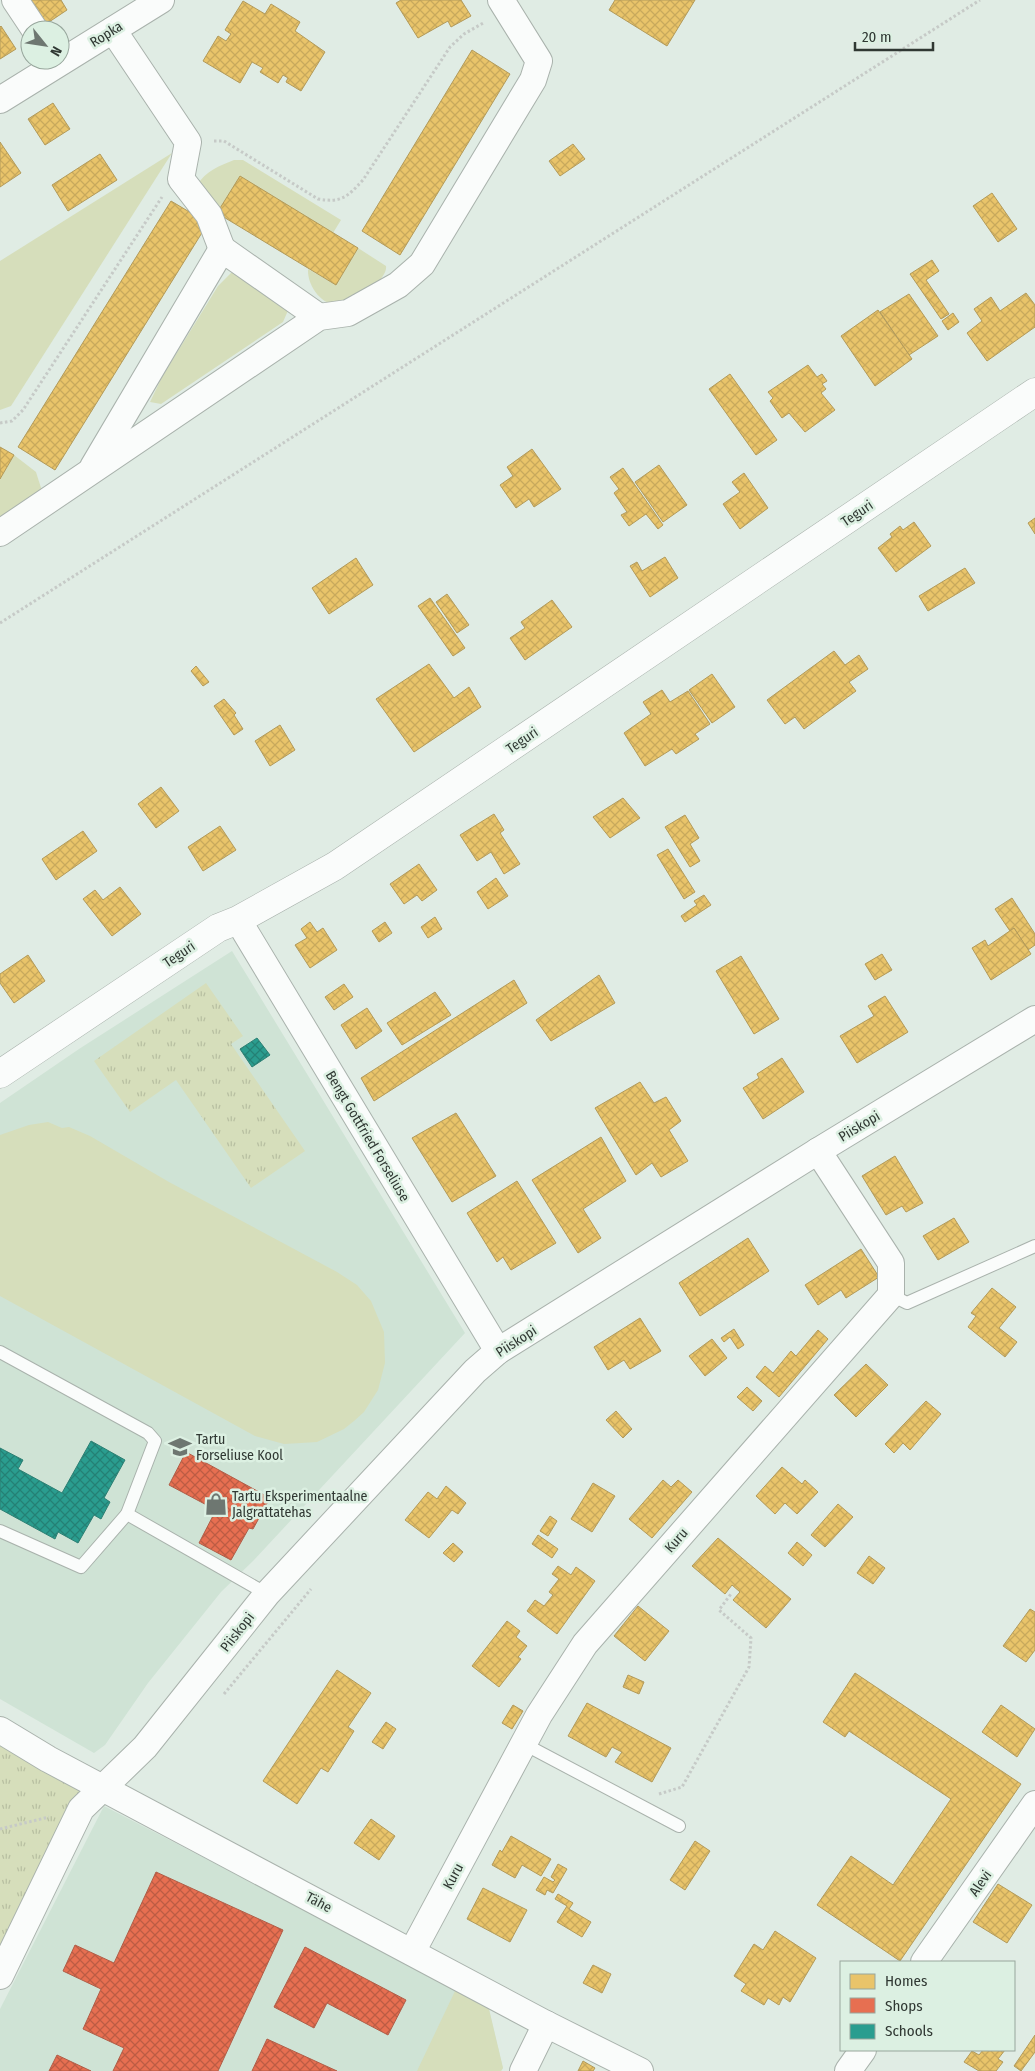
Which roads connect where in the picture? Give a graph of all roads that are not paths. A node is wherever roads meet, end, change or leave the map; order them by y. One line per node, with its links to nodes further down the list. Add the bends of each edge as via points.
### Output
1 (15, 0): 4 (street)
2 (161, 0): 5 (street, Ropka)
3 (504, 5): 10 (street, via 539,61 533,80 422,264 398,285 348,313)
4 (28, 20)
5 (113, 30): 6 (street, Ropka); 9 (street, via 188,142 182,179 209,215)
6 (70, 54)
7 (44, 70): 8 (street, Ropka)
8 (0, 100)
9 (222, 249): 10 (street); 12 (street)
10 (319, 317): 12 (street)
11 (1035, 392): 14 (street, Teguri, via 335,866)
12 (89, 473): 13 (street)
13 (0, 533)
14 (238, 920): 16 (street, Teguri, via 218,928); 20 (street, Bengt Gottfried Forseliuse)
15 (1035, 1020): 17 (street, Piiskopi)
16 (0, 1074)
17 (818, 1151): 19 (street, via 891,1263); 20 (street, Piiskopi)
18 (1035, 1246): 19 (lane, via 907,1303)
19 (890, 1295): 26 (street, Kuru, via 584,1644)
20 (498, 1351): 24 (street, Piiskopi, via 475,1371)
21 (0, 1352): 22 (lane, via 148,1433 155,1441)
22 (127, 1514): 23 (lane, via 81,1567); 24 (lane)
23 (0, 1531)
24 (267, 1594): 27 (street, Piiskopi, via 145,1747)
25 (0, 1730): 27 (street, Tähe)
26 (524, 1744): 29 (lane); 30 (street, Kuru)
27 (103, 1788): 30 (street, Tähe); 32 (street, Piiskopi, via 81,1809)
28 (1035, 1804): 31 (street, Alevi)
29 (679, 1826)
30 (412, 1952): 33 (street, Tähe)
31 (925, 1961)
32 (0, 1976)
33 (546, 2024): 35 (street); 36 (street, Tähe)
34 (862, 2051): 37 (street)
35 (523, 2071)
36 (640, 2071)
37 (848, 2071)

